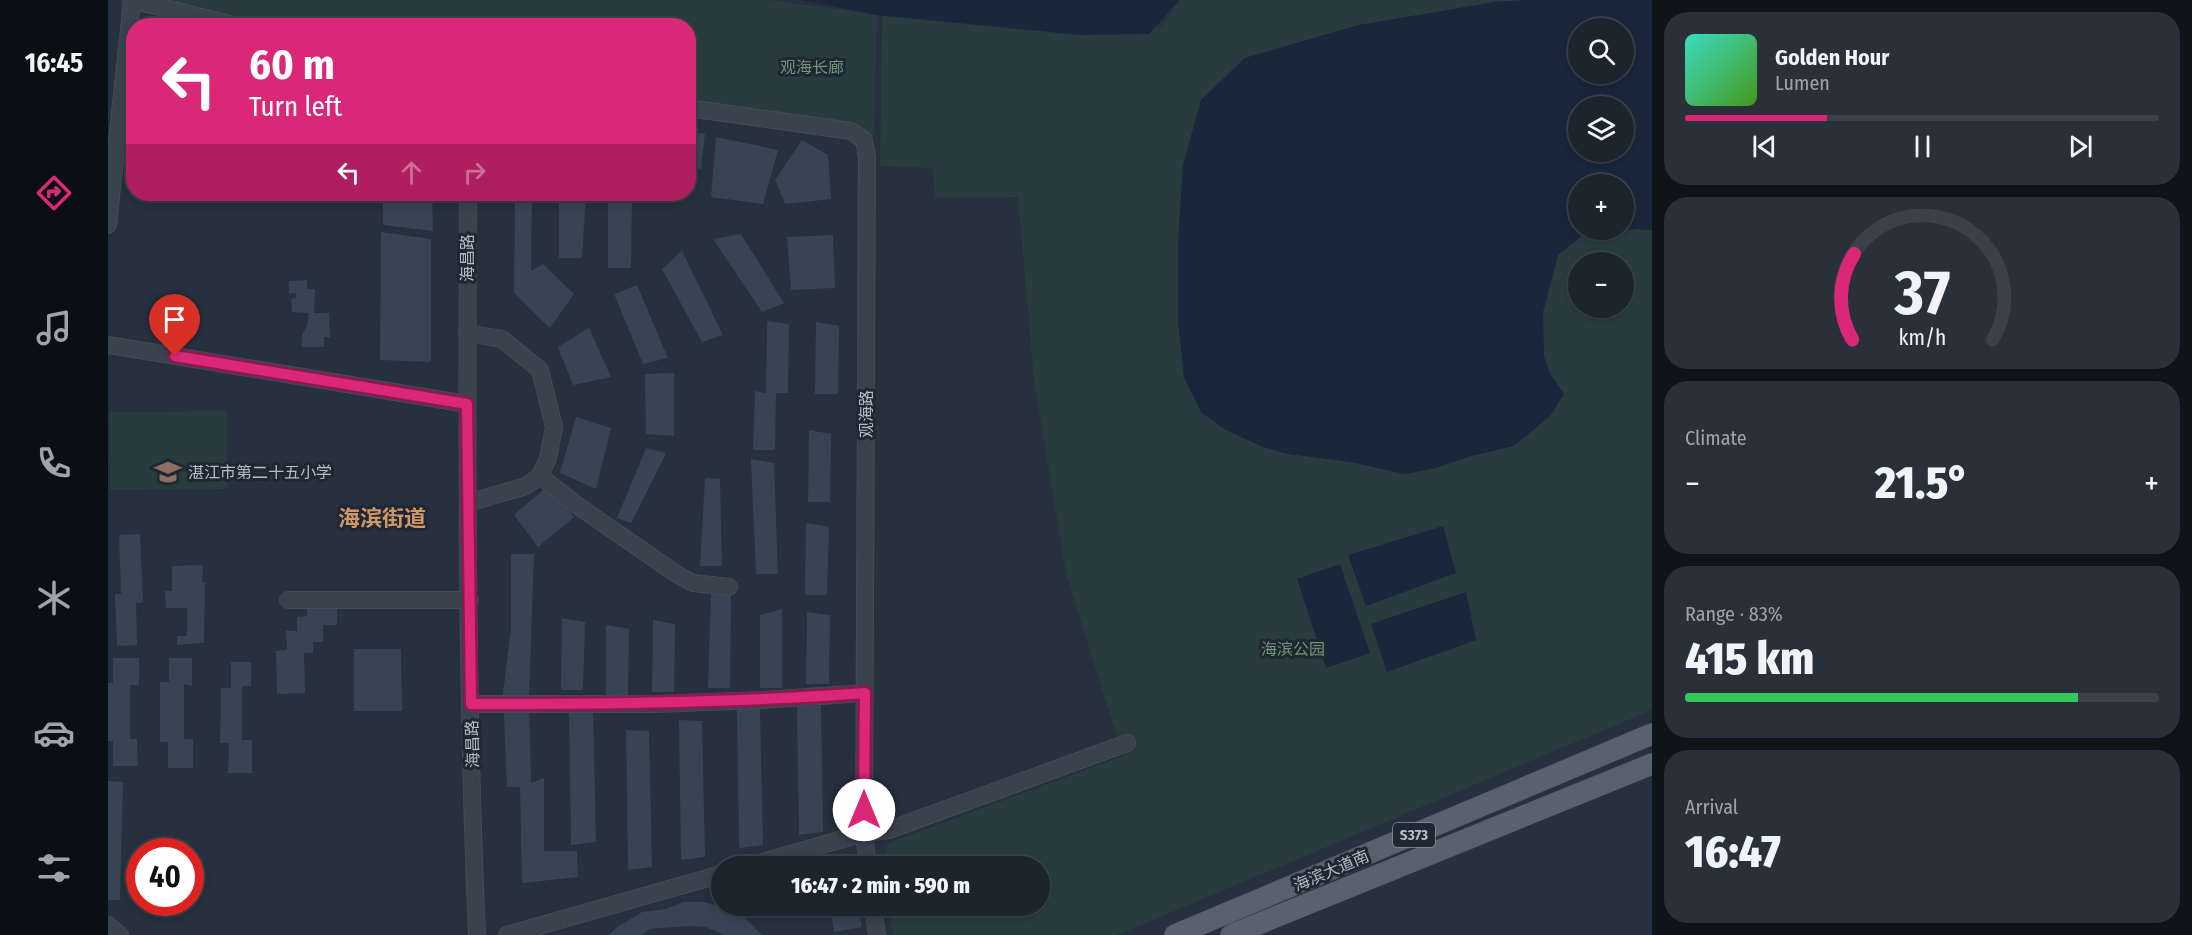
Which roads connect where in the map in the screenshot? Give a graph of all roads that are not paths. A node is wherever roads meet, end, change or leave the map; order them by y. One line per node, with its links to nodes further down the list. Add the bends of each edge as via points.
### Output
1 (131, 0): 2 (street); 3 (street)
2 (129, 18)
3 (205, 18)
4 (126, 49): 7 (street)
5 (696, 109): 16 (street, 观海路, via 851,131 864,140)
6 (468, 201): 8 (street, 海昌路)
7 (108, 225)
8 (467, 333): 10 (street, 海昌路); 11 (street, via 502,339 540,370 554,427)
9 (108, 345): 10 (street)
10 (467, 404): 12 (street, 海昌路)
11 (540, 476): 12 (street, via 526,486); 13 (street, via 678,575 693,583)
12 (468, 503): 15 (street, 海昌路)
13 (729, 587)
14 (288, 600): 15 (street)
15 (470, 600): 17 (street, 海昌路)
16 (865, 693): 17 (street, via 656,704); 21 (street, 观海路)
17 (471, 704): 28 (street, 海昌路)
18 (1652, 734): 31 (main road, 海滨大道南 / S373)
19 (1127, 743): 21 (street, via 889,830)
20 (1652, 764): 32 (main road, 海滨大道南 / S373)
21 (864, 833): 22 (street); 23 (street, 观海路)
22 (784, 856)
23 (867, 856)
24 (711, 877): 29 (street)
25 (874, 916): 30 (street)
26 (108, 925): 27 (street)
27 (120, 935)
28 (477, 935)
29 (507, 935)
30 (877, 935)
31 (1175, 935)
32 (1230, 935)

